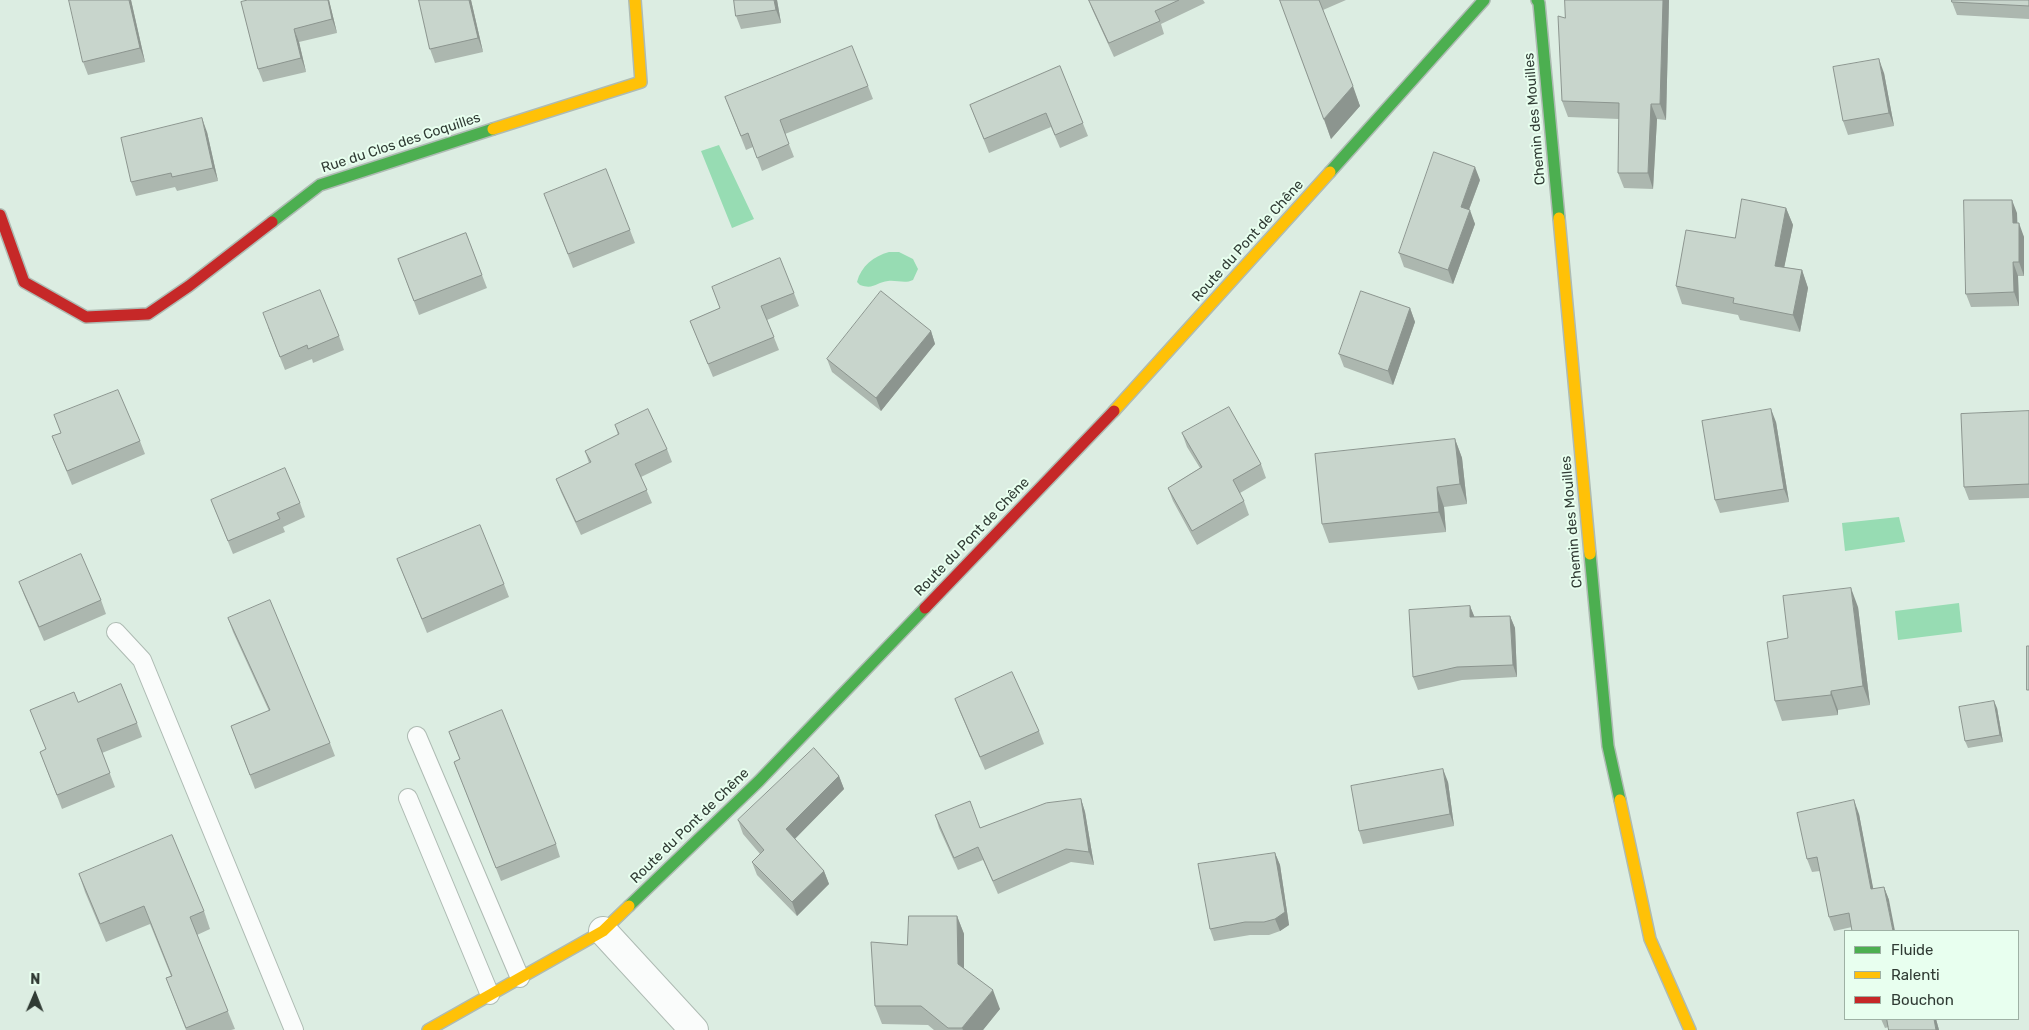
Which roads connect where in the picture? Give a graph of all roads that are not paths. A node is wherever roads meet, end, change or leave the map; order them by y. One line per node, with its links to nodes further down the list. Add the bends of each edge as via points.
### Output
1 (634, 0): 4 (street, Rue du Clos des Coquilles, via 641,82 320,185 148,314 86,317 24,282)
2 (1484, 0): 8 (street, Route du Pont de Chêne, via 1144,380 759,781)
3 (1537, 0): 14 (street, Chemin des Mouilles, via 1608,746 1650,938)
4 (0, 215)
5 (116, 632): 11 (lane, via 142,660)
6 (417, 736): 9 (lane)
7 (408, 798): 10 (lane)
8 (602, 931): 9 (street, Route du Pont de Chêne); 13 (street)
9 (520, 978): 10 (street, Route du Pont de Chêne)
10 (490, 995): 12 (street, Route du Pont de Chêne)
11 (294, 1030)
12 (428, 1030)
13 (694, 1030)
14 (1690, 1030)

